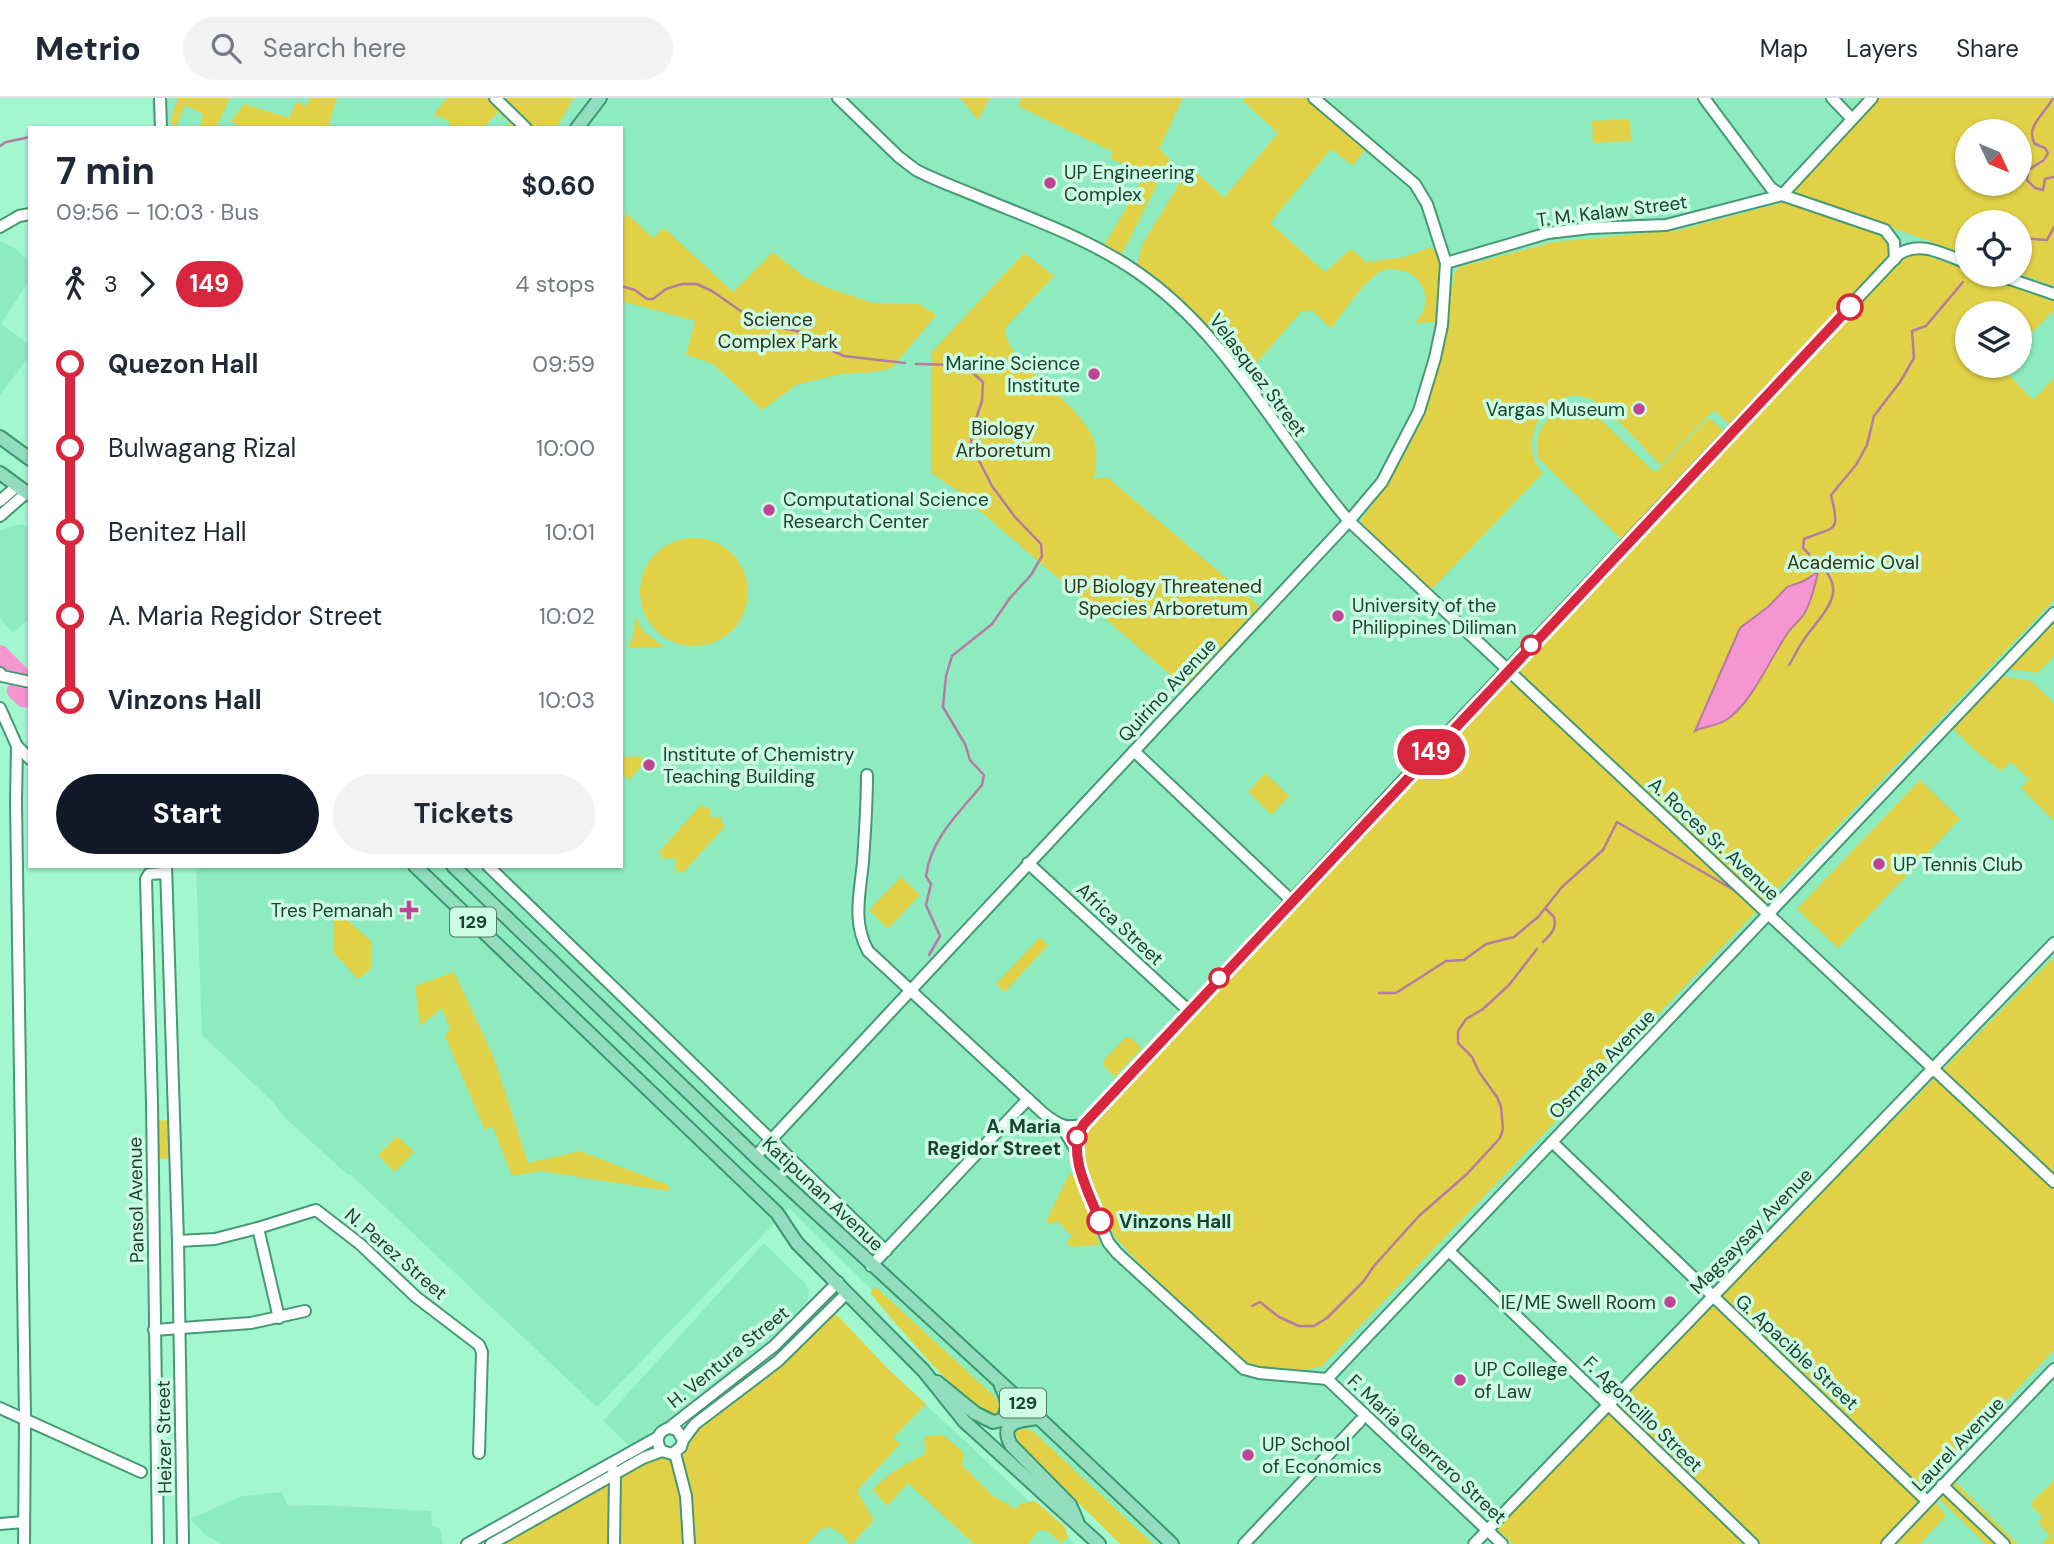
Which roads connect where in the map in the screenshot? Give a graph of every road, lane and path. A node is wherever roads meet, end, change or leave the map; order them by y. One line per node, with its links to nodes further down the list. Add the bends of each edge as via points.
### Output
1 (160, 98): 10 (street)
2 (495, 98): 11 (street)
3 (600, 98): 12 (main road)
4 (838, 98): 27 (street, Velasquez Street, via 916,170 1082,241 1154,284 1206,332)
5 (1314, 98): 18 (street, Quirino Avenue, via 1415,184 1427,204)
6 (1704, 98): 13 (street, via 1770,188)
7 (1832, 98): 9 (street)
8 (1871, 98): 9 (street)
9 (1852, 119): 13 (street)
10 (161, 126)
11 (524, 126)
12 (579, 126)
13 (1782, 195): 16 (street, via 1885,230 1895,247); 18 (street, T. M. Kalaw Street, via 1666,225 1548,233)
14 (28, 214): 15 (street)
15 (0, 227)
16 (1895, 259): 17 (street, via 1907,250 1923,247); 29 (street)
17 (1955, 259)
18 (1446, 263): 27 (street, Quirino Avenue, via 1440,336 1422,403 1382,482)
19 (2032, 287): 20 (street)
20 (2054, 294)
21 (0, 437): 22 (main road)
22 (28, 458)
23 (0, 473): 24 (main road)
24 (24, 491): 25 (street); 26 (street)
25 (0, 501)
26 (0, 516)
27 (1349, 521): 29 (street, A. Roces Sr. Avenue); 34 (street, Quirino Avenue)
28 (2054, 613): 44 (street, Osmeña Avenue)
29 (1508, 670): 43 (street); 44 (street, A. Roces Sr. Avenue)
30 (0, 673): 31 (street)
31 (28, 682)
32 (0, 708): 33 (street)
33 (18, 746): 35 (street); 77 (street)
34 (1134, 751): 37 (street, Quirino Avenue); 43 (street)
35 (28, 757)
36 (867, 775): 47 (street, via 856,912 868,951)
37 (1028, 863): 47 (street, Quirino Avenue); 49 (street, Africa Street)
38 (417, 868): 48 (main road, 129)
39 (455, 868): 46 (main road, Katipunan Avenue / 129)
40 (490, 868): 54 (street, Katipunan Avenue)
41 (166, 869): 42 (street, Pansol Avenue); 60 (street, Pansol Avenue)
42 (143, 870): 70 (street, Pansol Avenue)
43 (1292, 901): 49 (street)
44 (1768, 914): 50 (street, A. Roces Sr. Avenue); 55 (street, Osmeña Avenue)
45 (2054, 943): 50 (street, Magsaysay Avenue)
46 (578, 987): 48 (main road); 57 (main road, Katipunan Avenue / 129)
47 (909, 992): 51 (street); 54 (street, Quirino Avenue)
48 (560, 1005): 64 (main road, 129, via 777,1213 797,1243)
49 (1189, 1011): 52 (street)
50 (1932, 1068): 58 (street, A. Roces Sr. Avenue); 66 (street, Magsaysay Avenue)
51 (1028, 1099): 53 (street); 61 (street)
52 (1084, 1124): 53 (street); 56 (street)
53 (1060, 1125): 56 (street)
54 (772, 1139): 57 (street, Quirino Avenue); 61 (street, Katipunan Avenue)
55 (1552, 1142): 62 (street, Osmeña Avenue); 66 (street, G. Apacible Street)
56 (1077, 1152): 73 (street, via 1108,1242 1244,1369)
57 (755, 1157): 63 (main road, Katipunan Avenue / 129)
58 (2054, 1182)
59 (258, 1228): 60 (street, N. Perez Street, via 215,1239); 68 (street); 84 (street, N. Perez Street, via 310,1211 321,1212 416,1297 480,1345)
60 (178, 1241): 69 (street, Pansol Avenue)
61 (886, 1251): 63 (street)
62 (1449, 1251): 73 (street, Osmeña Avenue); 75 (street, F. Agoncillo Street)
63 (872, 1266): 74 (main road, Katipunan Avenue / 129)
64 (838, 1282): 65 (main road, 129); 80 (street, H. Ventura Street, via 774,1346)
65 (847, 1293): 72 (main road, 129); 82 (street, H. Ventura Street, via 793,1348 695,1424)
66 (1713, 1296): 75 (street, Magsaysay Avenue); 89 (street, G. Apacible Street)
67 (305, 1311): 68 (street)
68 (279, 1318): 69 (street)
69 (180, 1329): 70 (street); 97 (street, Heizer Street)
70 (154, 1330): 96 (street, Pansol Avenue)
71 (2054, 1369): 88 (street, Laurel Avenue)
72 (926, 1373): 74 (main road, via 993,1422 1002,1420 1007,1408); 92 (main road, 129, via 964,1421)
73 (1327, 1379): 93 (street, F. Maria Guerrero Street)
74 (998, 1380): 78 (main road, Katipunan Avenue / 129)
75 (1608, 1405): 93 (street, Magsaysay Avenue); 106 (street, F. Agoncillo Street)
76 (0, 1408): 77 (street)
77 (25, 1418): 87 (street); 90 (street)
78 (1039, 1418): 92 (main road, via 1014,1422 1007,1438 1070,1505); 102 (main road, Katipunan Avenue / 129)
79 (1360, 1421): 103 (street)
80 (669, 1428): 81 (street); 82 (street, via 677,1430)
81 (658, 1437): 83 (street); 86 (street)
82 (683, 1440): 85 (street)
83 (662, 1451): 85 (street); 86 (street)
84 (479, 1453)
85 (675, 1453): 100 (street, via 686,1496)
86 (613, 1469): 94 (street); 99 (street)
87 (141, 1472)
88 (1942, 1485): 89 (street, Laurel Avenue); 108 (street)
89 (1927, 1501): 107 (street, Laurel Avenue)
90 (24, 1522): 91 (street); 95 (street)
91 (0, 1524)
92 (1078, 1525): 101 (main road, 129)
93 (1488, 1530): 104 (street, Magsaysay Avenue); 105 (street, F. Maria Guerrero Street)
94 (496, 1539): 98 (street)
95 (24, 1544)
96 (158, 1544)
97 (183, 1544)
98 (467, 1544)
99 (614, 1544)
100 (689, 1544)
101 (1100, 1544)
102 (1172, 1544)
103 (1244, 1544)
104 (1474, 1544)
105 (1502, 1544)
106 (1753, 1544)
107 (1887, 1544)
108 (2004, 1544)

